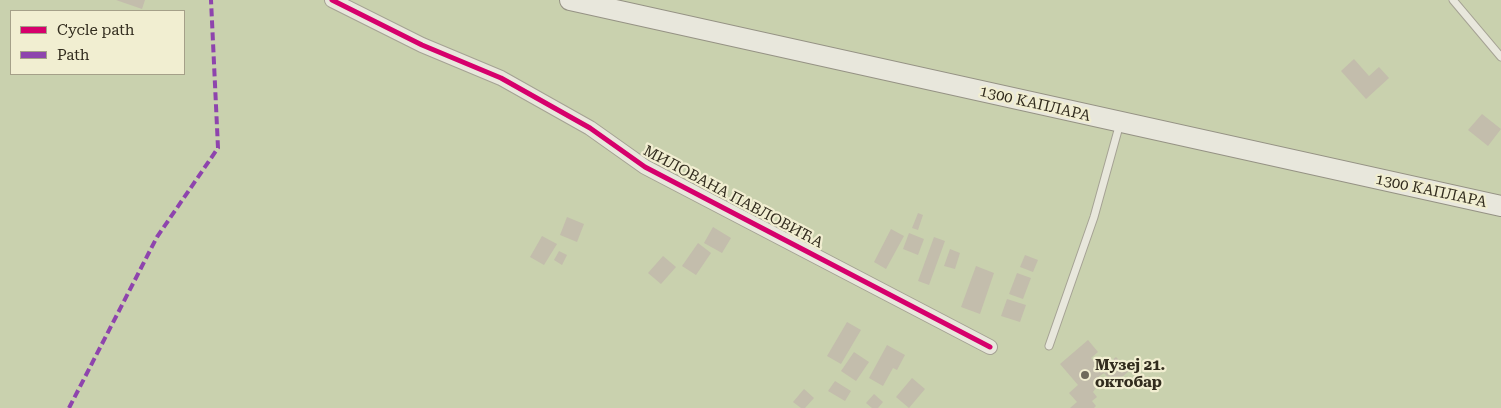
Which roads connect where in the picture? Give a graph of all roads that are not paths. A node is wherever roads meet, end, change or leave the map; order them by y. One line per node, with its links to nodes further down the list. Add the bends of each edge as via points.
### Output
1 (332, 0): 8 (street, МИЛОВАНА ПАВЛОВИЋА, via 422,45 501,78 590,128 645,167)
2 (570, 0): 5 (main road, 1300 КАПЛАРА)
3 (1453, 0): 4 (lane)
4 (1501, 57)
5 (1120, 123): 6 (main road, 1300 КАПЛАРА); 7 (lane, via 1094,217)
6 (1501, 206)
7 (1049, 346)
8 (990, 347)

